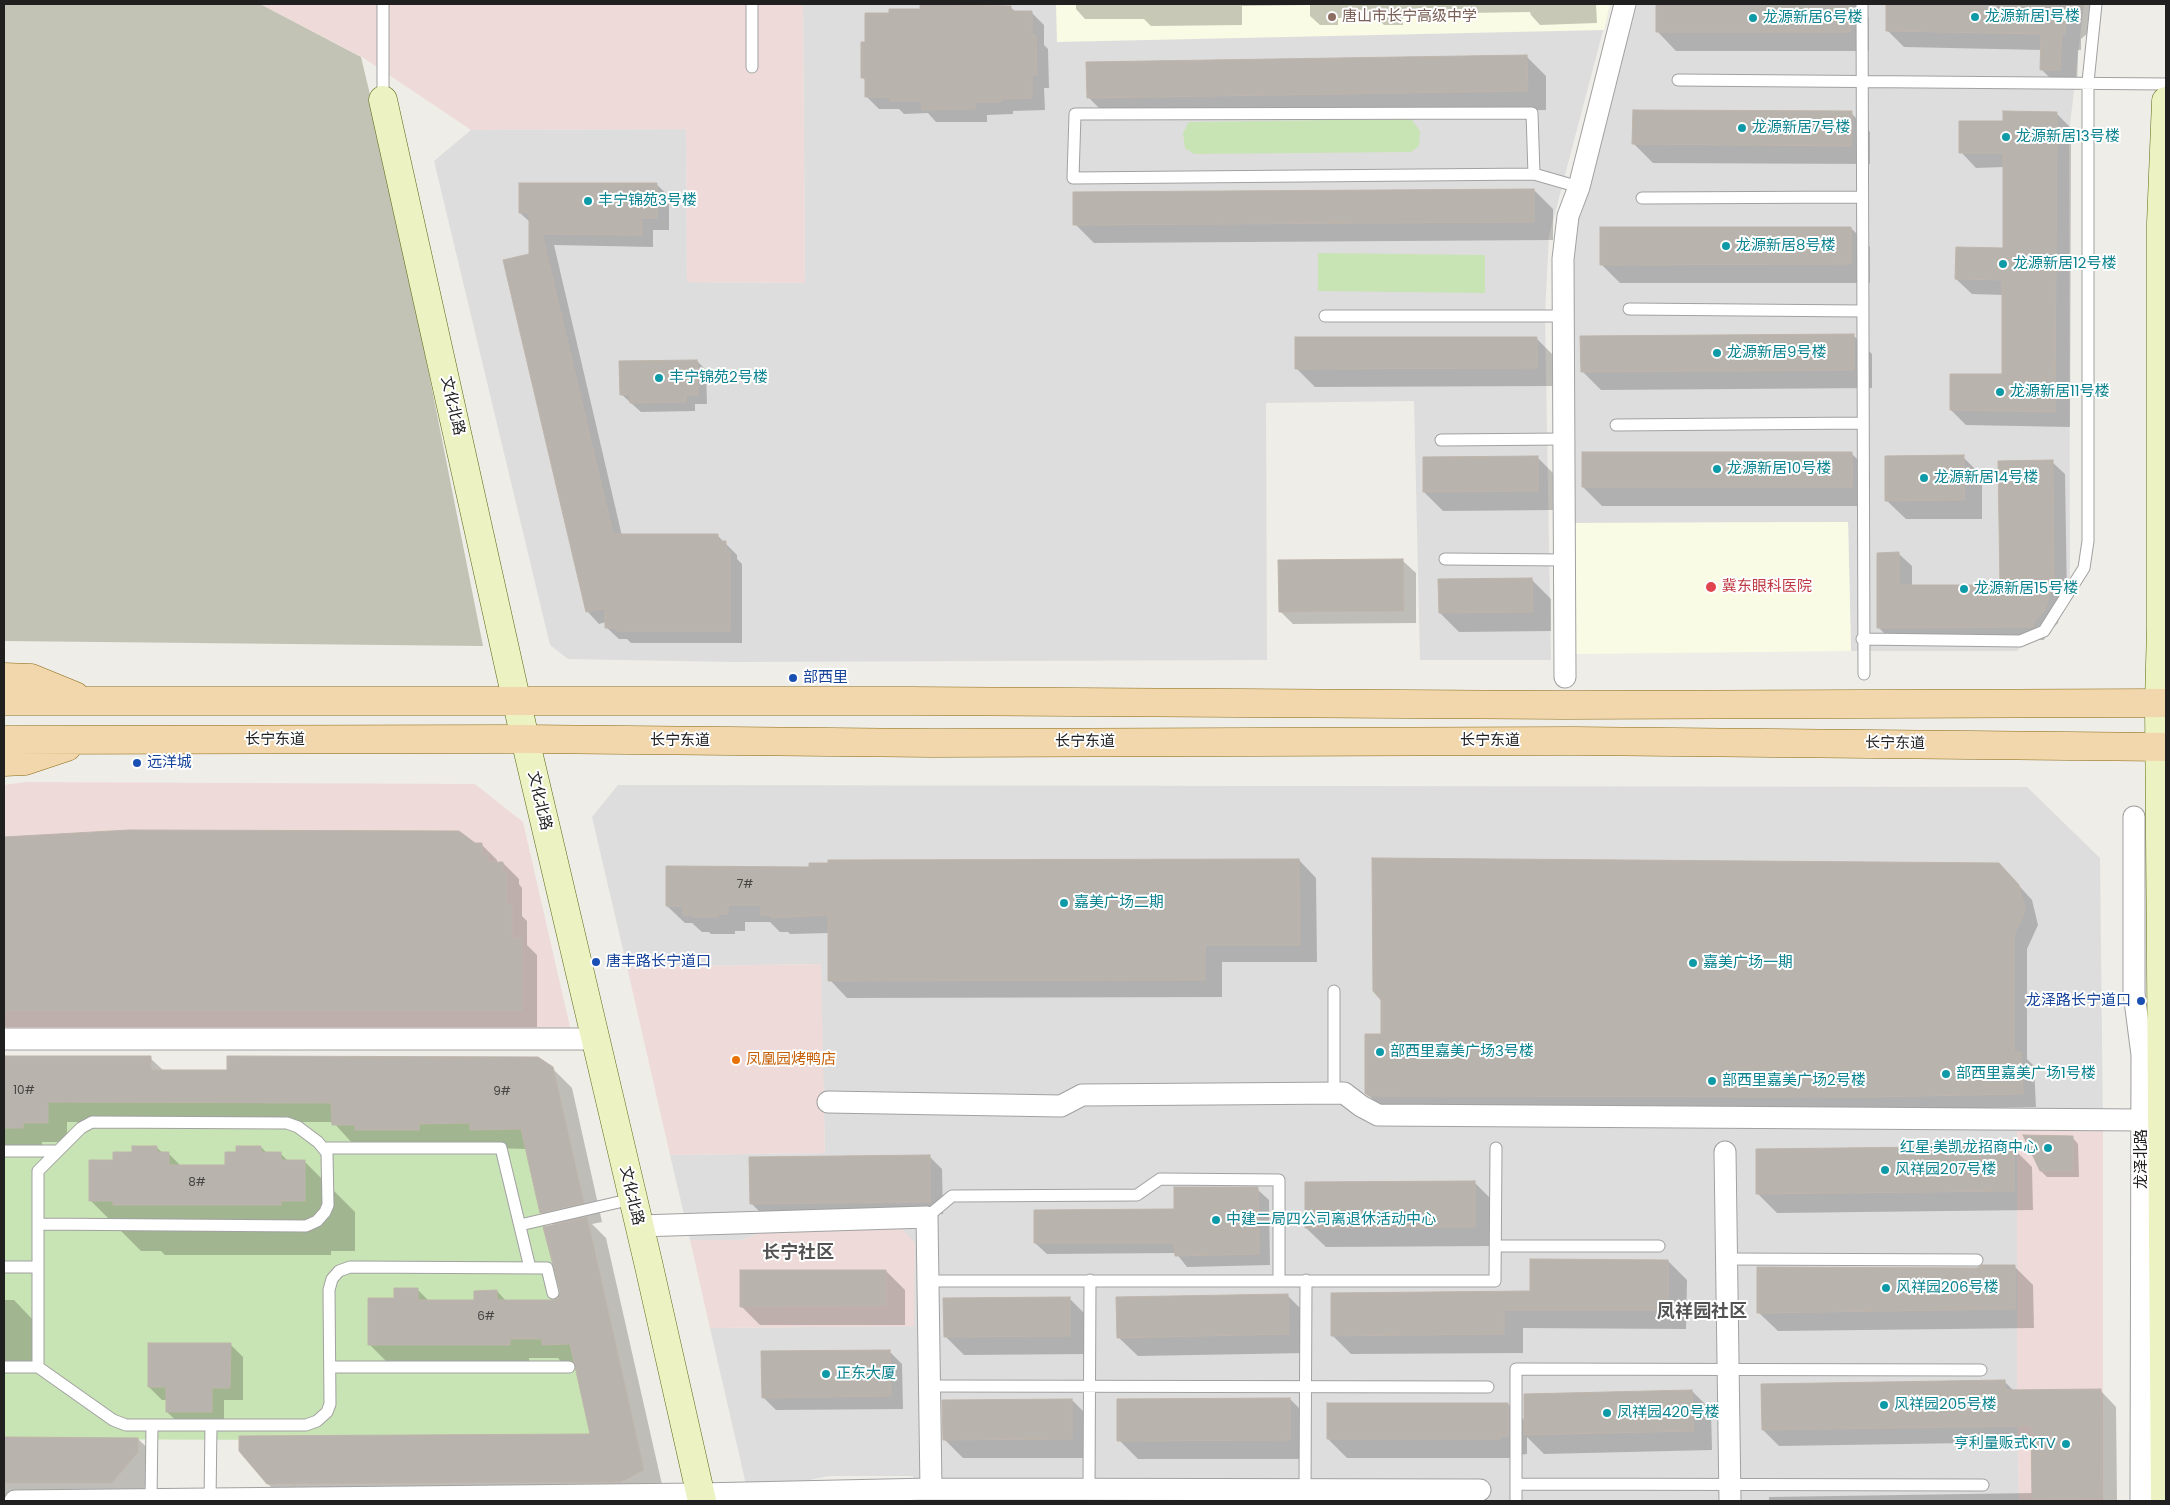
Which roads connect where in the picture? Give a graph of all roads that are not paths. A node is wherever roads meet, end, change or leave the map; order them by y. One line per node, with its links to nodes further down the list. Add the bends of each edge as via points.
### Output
1 (383, 4): 11 (lane)
2 (752, 4): 6 (lane)
3 (1625, 4): 14 (street)
4 (1862, 4): 8 (lane)
5 (2096, 4): 9 (lane)
6 (752, 68)
7 (1678, 80): 8 (lane)
8 (1861, 80): 9 (lane); 15 (lane)
9 (2088, 82): 10 (lane); 27 (lane, via 2088,541 2084,568 2044,631 2020,641)
10 (2166, 84)
11 (383, 100): 33 (street, 文化北路)
12 (2166, 101): 34 (street, 龙泽北路, via 2161,223)
13 (1534, 174): 13 (lane, via 1073,178 1075,114 1532,113); 14 (lane)
14 (1579, 187): 20 (street, via 1568,216 1563,259)
15 (1861, 197): 16 (lane); 18 (lane)
16 (1642, 198)
17 (1628, 309): 18 (lane)
18 (1862, 311): 21 (lane)
19 (1325, 316): 20 (lane)
20 (1563, 316): 24 (street)
21 (1862, 422): 22 (lane); 27 (lane)
22 (1616, 425)
23 (1441, 440): 24 (lane)
24 (1564, 440): 26 (street)
25 (1445, 559): 26 (lane)
26 (1564, 560): 29 (street)
27 (1862, 639): 28 (lane)
28 (1864, 674)
29 (1565, 677)
30 (4, 678): 32 (main road, via 31,678)
31 (4, 701): 32 (main road)
32 (88, 701): 33 (main road)
33 (517, 701): 34 (main road, via 1555,705); 37 (street, 文化北路)
34 (2163, 703): 38 (street, 龙泽北路)
35 (90, 739): 36 (main road, 长宁东道); 37 (main road, 长宁东道); 39 (main road, via 25,762)
36 (4, 740)
37 (525, 740): 38 (main road, 长宁东道, via 1574,741); 43 (street, 文化北路)
38 (2163, 747): 94 (street, 龙泽北路)
39 (4, 762)
40 (2134, 817): 46 (street, 龙泽北路, via 2134,993 2142,1055)
41 (1334, 991): 44 (lane)
42 (4, 1039): 43 (street)
43 (595, 1039): 52 (street, 文化北路)
44 (1334, 1093): 45 (street, via 1082,1095 1061,1106); 46 (street, via 1344,1093 1378,1114)
45 (828, 1102)
46 (2142, 1120): 93 (street, 龙泽北路)
47 (324, 1148): 50 (lane, via 298,1127 286,1123 92,1122 81,1128); 54 (lane, via 327,1153 328,1205 317,1221 306,1226); 55 (lane, via 502,1148)
48 (1496, 1148): 57 (lane)
49 (4, 1151): 50 (lane)
50 (58, 1151): 54 (lane, via 38,1171)
51 (1725, 1152): 59 (street)
52 (632, 1199): 55 (lane); 56 (street, 文化北路)
53 (927, 1217): 56 (street); 65 (lane, via 952,1196 1137,1195 1160,1179 1279,1180); 67 (street)
54 (38, 1224): 62 (lane)
55 (520, 1225): 63 (lane)
56 (638, 1226): 88 (street, 文化北路)
57 (1496, 1246): 58 (lane); 66 (lane, via 1495,1281)
58 (1659, 1246)
59 (1726, 1259): 60 (lane); 74 (street)
60 (1977, 1260)
61 (4, 1267): 62 (lane)
62 (38, 1267): 70 (lane)
63 (530, 1268): 68 (lane, via 547,1268); 71 (lane, via 350,1267 339,1271 329,1290)
64 (1090, 1280): 65 (lane); 67 (lane); 76 (lane)
65 (1279, 1280): 66 (lane)
66 (1306, 1280): 77 (lane)
67 (928, 1281): 75 (street)
68 (553, 1293)
69 (4, 1367): 70 (lane)
70 (38, 1367): 79 (lane, via 113,1420 126,1425)
71 (330, 1367): 72 (lane); 80 (lane, via 330,1404 317,1421 306,1425)
72 (569, 1367)
73 (1981, 1370): 74 (lane)
74 (1728, 1371): 81 (lane, via 1516,1369); 87 (street)
75 (930, 1386): 76 (lane); 83 (street)
76 (1089, 1386): 77 (lane); 84 (lane)
77 (1306, 1386): 78 (lane); 85 (lane)
78 (1488, 1387)
79 (152, 1425): 80 (lane); 89 (lane)
80 (211, 1425): 90 (lane)
81 (1516, 1484): 87 (lane); 92 (lane)
82 (1983, 1484): 87 (lane)
83 (931, 1489): 84 (street); 88 (street)
84 (1089, 1489): 85 (street)
85 (1305, 1490): 86 (street)
86 (1480, 1490)
87 (1730, 1493)
88 (701, 1498): 90 (street)
89 (151, 1500): 90 (street); 91 (street)
90 (210, 1500)
91 (15, 1501)
92 (1516, 1501)
93 (2141, 1501)
94 (2165, 1501)

